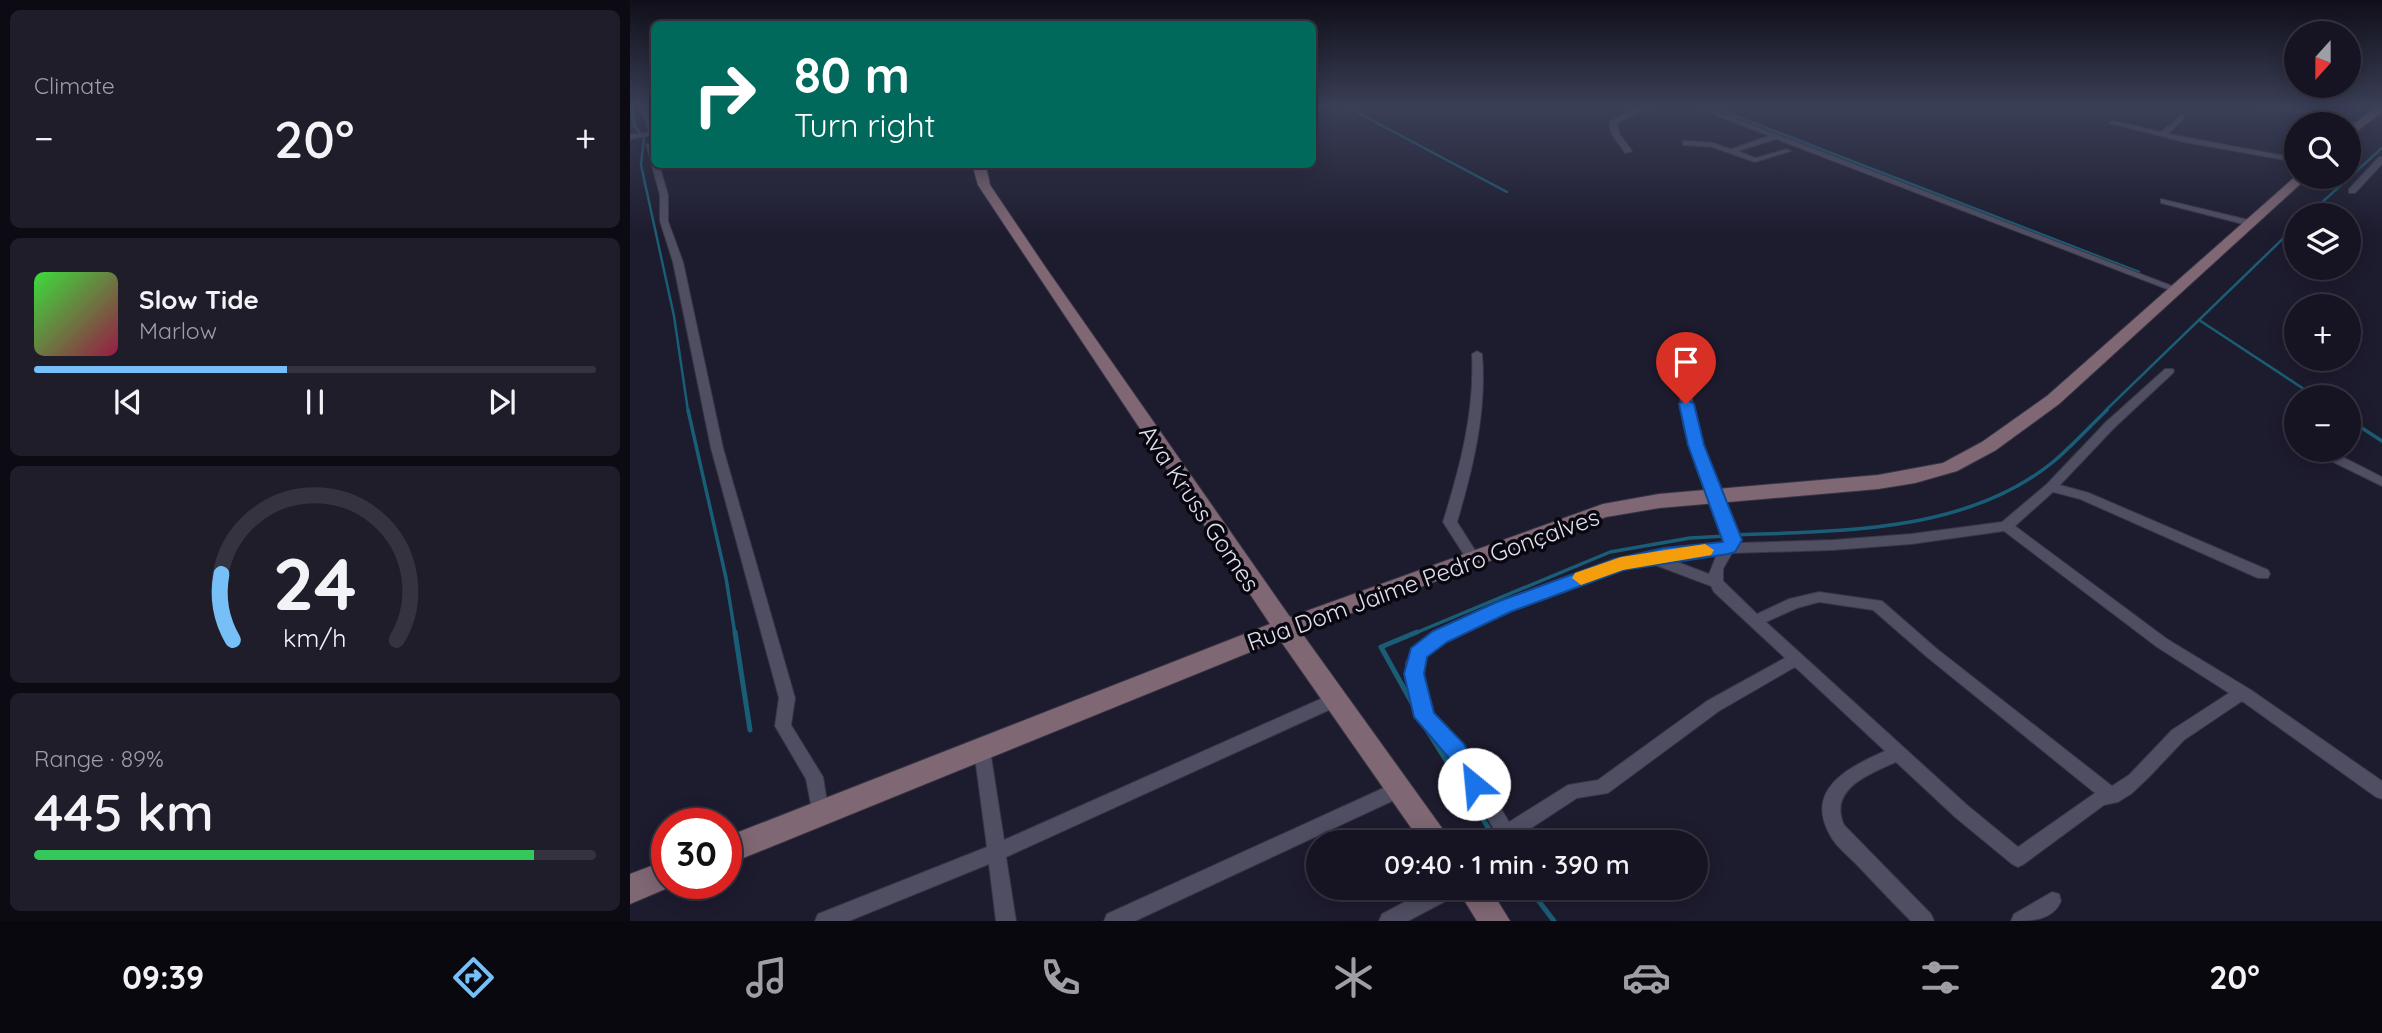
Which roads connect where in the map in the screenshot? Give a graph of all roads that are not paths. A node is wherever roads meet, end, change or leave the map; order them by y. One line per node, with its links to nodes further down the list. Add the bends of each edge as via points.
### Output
1 (1724, 149): 6 (street)
2 (1739, 149): 6 (street)
3 (1784, 149): 6 (street, via 1755,160)
4 (1794, 149): 15 (street)
5 (2237, 149): 7 (street)
6 (1732, 151)
7 (2284, 158)
8 (2382, 159): 12 (street)
9 (656, 168): 39 (street, via 664,195 664,221 678,262 717,448 787,698 783,726 814,777)
10 (981, 168): 30 (main road, Ava Kruss Gomes, via 984,185 1103,367)
11 (2288, 189): 14 (main road, Rua Dom Jaime Pedro Gonçalves)
12 (2352, 191)
13 (2164, 201): 14 (street)
14 (2250, 223): 15 (main road, Rua Dom Jaime Pedro Gonçalves)
15 (2175, 289): 22 (main road, Rua Dom Jaime Pedro Gonçalves, via 2053,400 1951,467 1878,482)
16 (1691, 354): 22 (street, via 1684,383 1690,426)
17 (1477, 355): 25 (street, via 1479,383 1465,470 1450,522)
18 (2169, 371): 21 (street)
19 (2343, 462): 20 (street)
20 (2382, 482)
21 (2051, 487): 23 (street); 27 (street, via 2084,496)
22 (1716, 496): 24 (street); 25 (main road, Rua Dom Jaime Pedro Gonçalves, via 1603,511)
23 (2006, 526): 24 (street, via 1833,545); 32 (street, via 2162,643)
24 (1729, 538): 26 (street); 28 (street, via 1715,570)
25 (1473, 558): 30 (main road, Rua Dom Jaime Pedro Gonçalves)
26 (1651, 558): 28 (street); 41 (street, via 1621,564 1503,607 1440,636 1418,653 1414,674 1425,717 1457,751)
27 (2263, 573)
28 (1716, 582): 29 (street)
29 (1755, 621): 31 (street); 38 (street, via 1819,597 1877,605)
30 (1283, 629): 33 (main road, Ava Kruss Gomes); 34 (main road, Rua Dom Jaime Pedro Gonçalves)
31 (1796, 659): 35 (street); 42 (street, via 1694,718 1602,787 1574,791)
32 (2242, 693): 37 (street); 38 (street, via 2177,736 2140,778)
33 (1334, 699): 36 (main road, Ava Kruss Gomes); 44 (street)
34 (982, 750): 39 (main road, Rua Dom Jaime Pedro Gonçalves); 44 (street)
35 (1899, 753): 38 (street, via 2018,858 2099,799); 55 (street, via 1839,787 1831,799 1829,819)
36 (1399, 789): 40 (main road, Ava Kruss Gomes); 52 (street)
37 (2382, 791)
38 (2112, 796)
39 (820, 814): 43 (main road, Rua Dom Jaime Pedro Gonçalves)
40 (1429, 830)
41 (1496, 830)
42 (1513, 830)
43 (742, 844)
44 (994, 853): 50 (street); 51 (street)
45 (651, 880): 46 (main road)
46 (630, 888)
47 (1428, 900): 53 (street)
48 (1480, 900): 54 (main road)
49 (2052, 901): 56 (street)
50 (825, 921)
51 (1006, 921)
52 (1114, 921)
53 (1389, 921)
54 (1495, 921)
55 (1924, 921)
56 (2021, 921)

